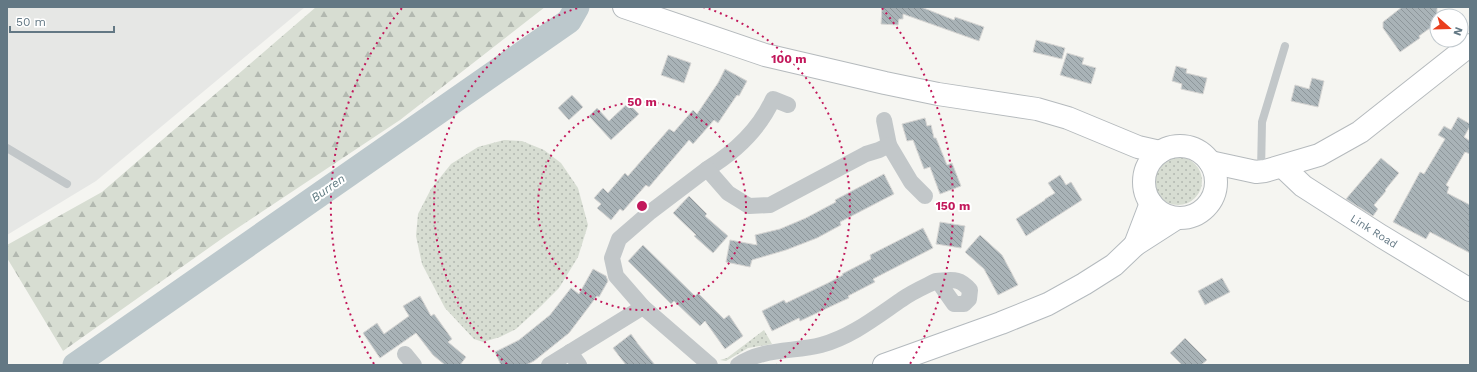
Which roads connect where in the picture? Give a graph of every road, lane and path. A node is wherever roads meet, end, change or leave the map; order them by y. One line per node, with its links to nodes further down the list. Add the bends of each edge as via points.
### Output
1 (624, 7): 6 (main road, via 765,55 923,91 1037,109 1091,126)
2 (1470, 45): 11 (main road, via 1360,132 1319,155)
3 (1285, 46): 13 (lane, via 1262,122)
4 (788, 105): 12 (street, via 772,99 755,128 738,147)
5 (884, 120): 7 (street)
6 (1109, 135): 9 (main road, via 1138,147); 14 (main road)
7 (889, 145): 12 (street, via 866,154 770,205 749,206 728,193); 16 (street, via 911,182)
8 (7, 148): 15 (lane)
9 (1160, 152): 10 (main road, via 1181,146 1193,148); 14 (main road, via 1150,163)
10 (1210, 162): 13 (main road); 17 (main road, via 1215,173)
11 (1283, 167): 13 (main road); 22 (main road, Link Road, via 1303,186)
12 (707, 169): 23 (street, via 619,239 612,258 616,276)
13 (1258, 172): 17 (main road, via 1224,188)
14 (1145, 177): 18 (main road, via 1147,195)
15 (67, 184)
16 (924, 196)
17 (1213, 197): 19 (main road, via 1198,213)
18 (1151, 203): 19 (main road, via 1158,210); 20 (main road)
19 (1177, 218): 20 (main road)
20 (1135, 245): 28 (main road, via 1101,274 1048,304)
21 (942, 281): 27 (street, via 936,281 907,296 842,337 822,345 759,355)
22 (1470, 290)
23 (643, 307): 24 (street); 26 (street)
24 (574, 358): 25 (street)
25 (549, 365)
26 (710, 365)
27 (738, 365)
28 (884, 365)

